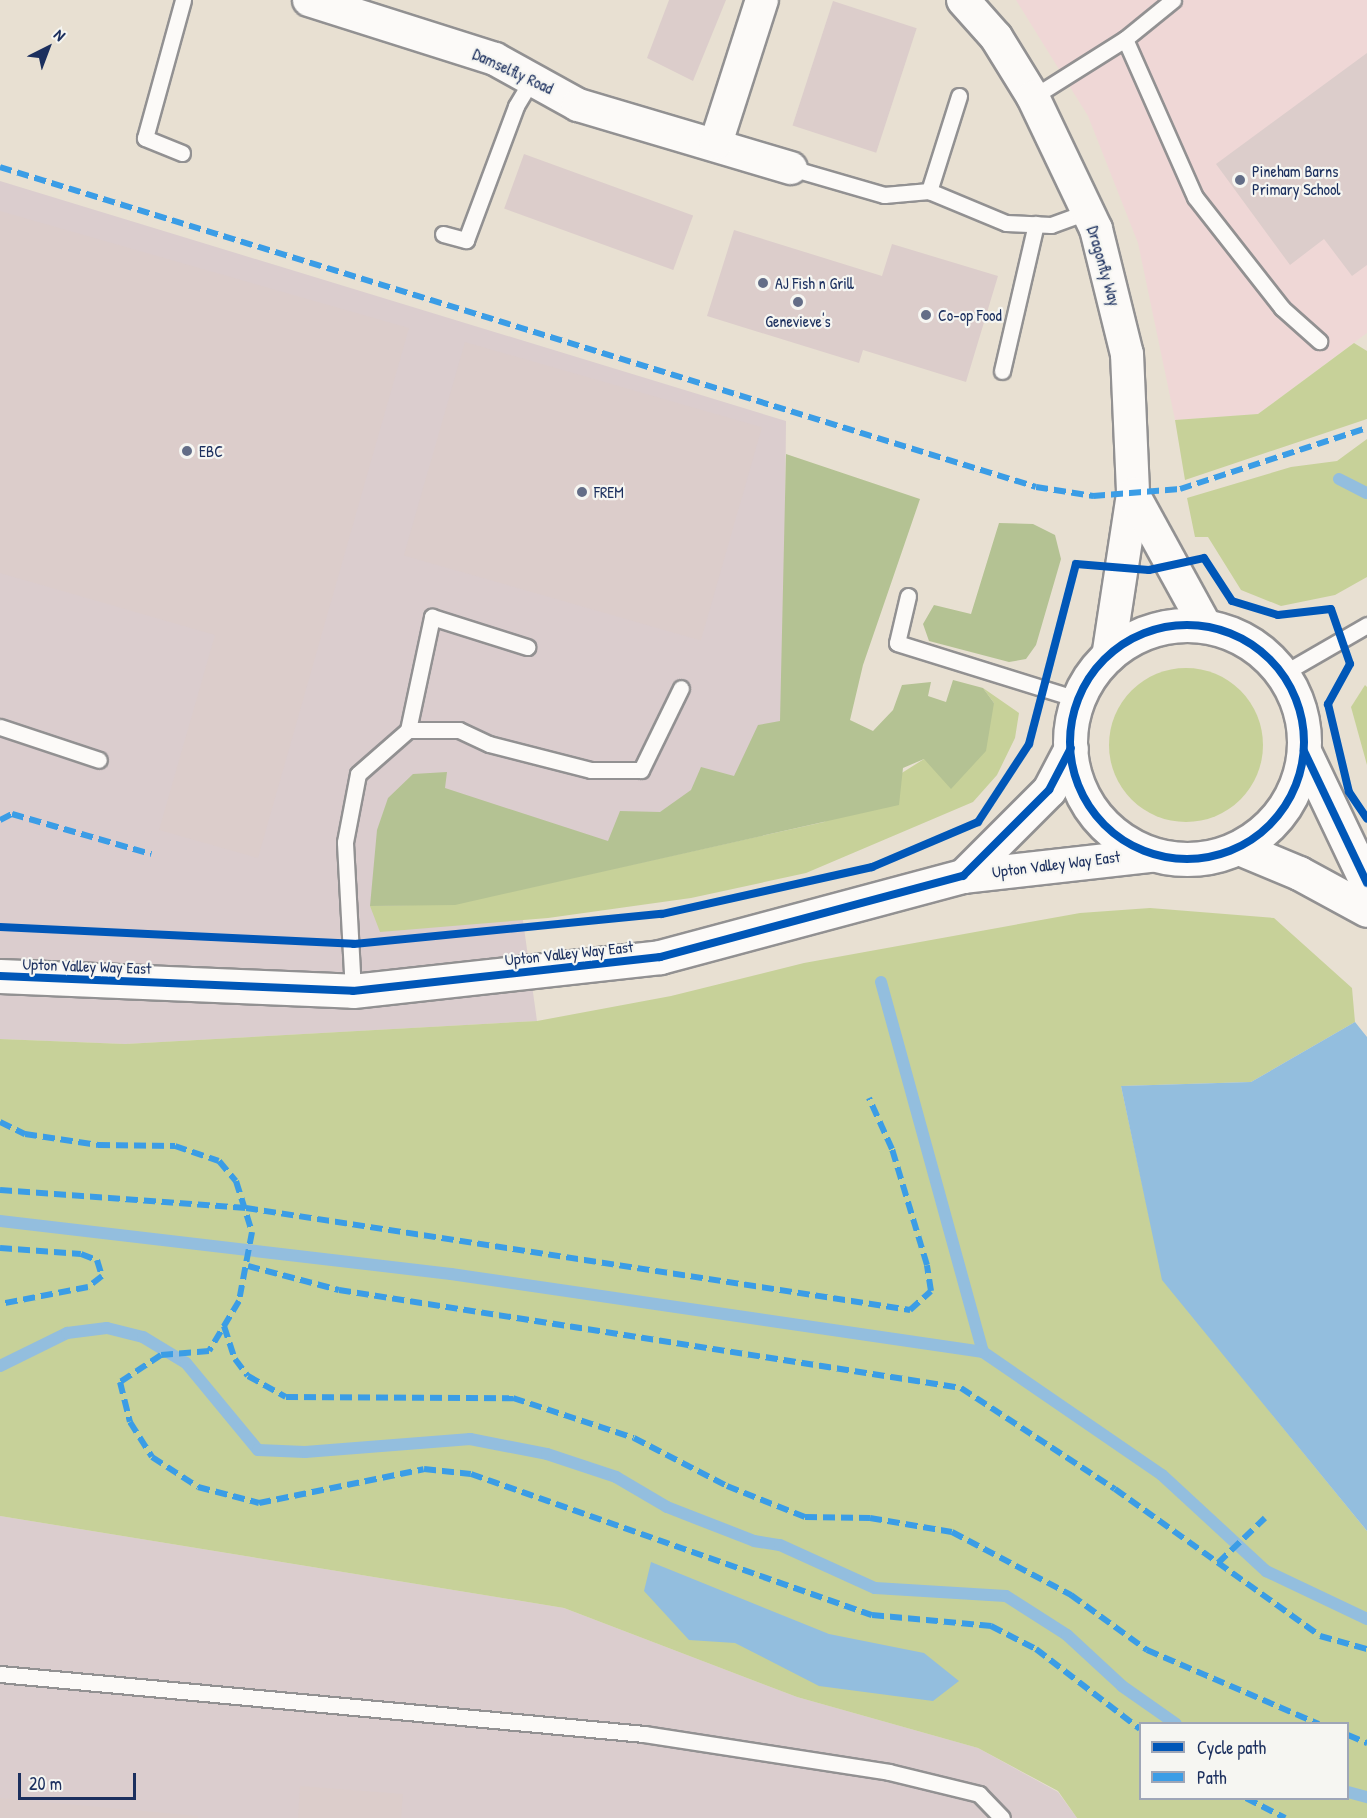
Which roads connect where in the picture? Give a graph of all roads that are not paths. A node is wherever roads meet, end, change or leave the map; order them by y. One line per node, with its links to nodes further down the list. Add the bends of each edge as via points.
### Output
1 (183, 0): 12 (lane, via 145,138)
2 (309, 0): 6 (street, Damselfly Road)
3 (762, 0): 11 (street)
4 (963, 0): 10 (street, Dragonfly Way, via 996,37)
5 (1173, 0): 7 (lane)
6 (358, 6): 8 (street, Damselfly Road, via 495,59)
7 (1125, 39): 10 (lane); 18 (lane, via 1195,197 1282,308)
8 (533, 78): 11 (street, Damselfly Road, via 578,105); 17 (lane, via 516,106 466,240)
9 (958, 96): 14 (lane)
10 (1033, 97): 15 (street, Dragonfly Way)
11 (716, 143): 13 (street, Damselfly Road)
12 (183, 153)
13 (791, 168): 14 (lane, via 884,195)
14 (930, 191): 16 (lane, via 1006,223)
15 (1087, 212): 16 (lane); 20 (street, Dragonfly Way, via 1127,354)
16 (1036, 224): 19 (lane)
17 (443, 234)
18 (1319, 341)
19 (1002, 371)
20 (1133, 494): 22 (street, Dragonfly Way); 25 (street, Dragonfly Way)
21 (908, 596): 28 (lane, via 897,643)
22 (1204, 623): 25 (street, via 1170,625 1134,638); 26 (street, via 1234,634)
23 (1367, 626): 26 (lane)
24 (527, 647): 30 (lane, via 432,617)
25 (1108, 657): 28 (street)
26 (1284, 673): 32 (street, via 1297,699)
27 (681, 688): 30 (lane, via 641,770 591,770 489,744 459,730)
28 (1077, 699): 31 (street)
29 (0, 727): 33 (lane)
30 (408, 729): 40 (lane, via 358,774 345,842)
31 (1071, 748): 35 (street, via 1074,776 1087,804 1108,829); 36 (street, Upton Valley Way East, via 1049,790)
32 (1305, 751): 34 (street, via 1294,791 1278,816); 37 (street)
33 (99, 760)
34 (1239, 848): 35 (street, via 1182,860); 38 (street, via 1299,873)
35 (1150, 855): 36 (street, Upton Valley Way East)
36 (963, 876): 40 (street, Upton Valley Way East, via 660,957)
37 (1367, 883)
38 (1367, 910)
39 (0, 976): 40 (street, Upton Valley Way East)
40 (353, 991)
41 (0, 1674): 42 (lane, via 644,1734 889,1772 979,1794)
42 (1002, 1818)

